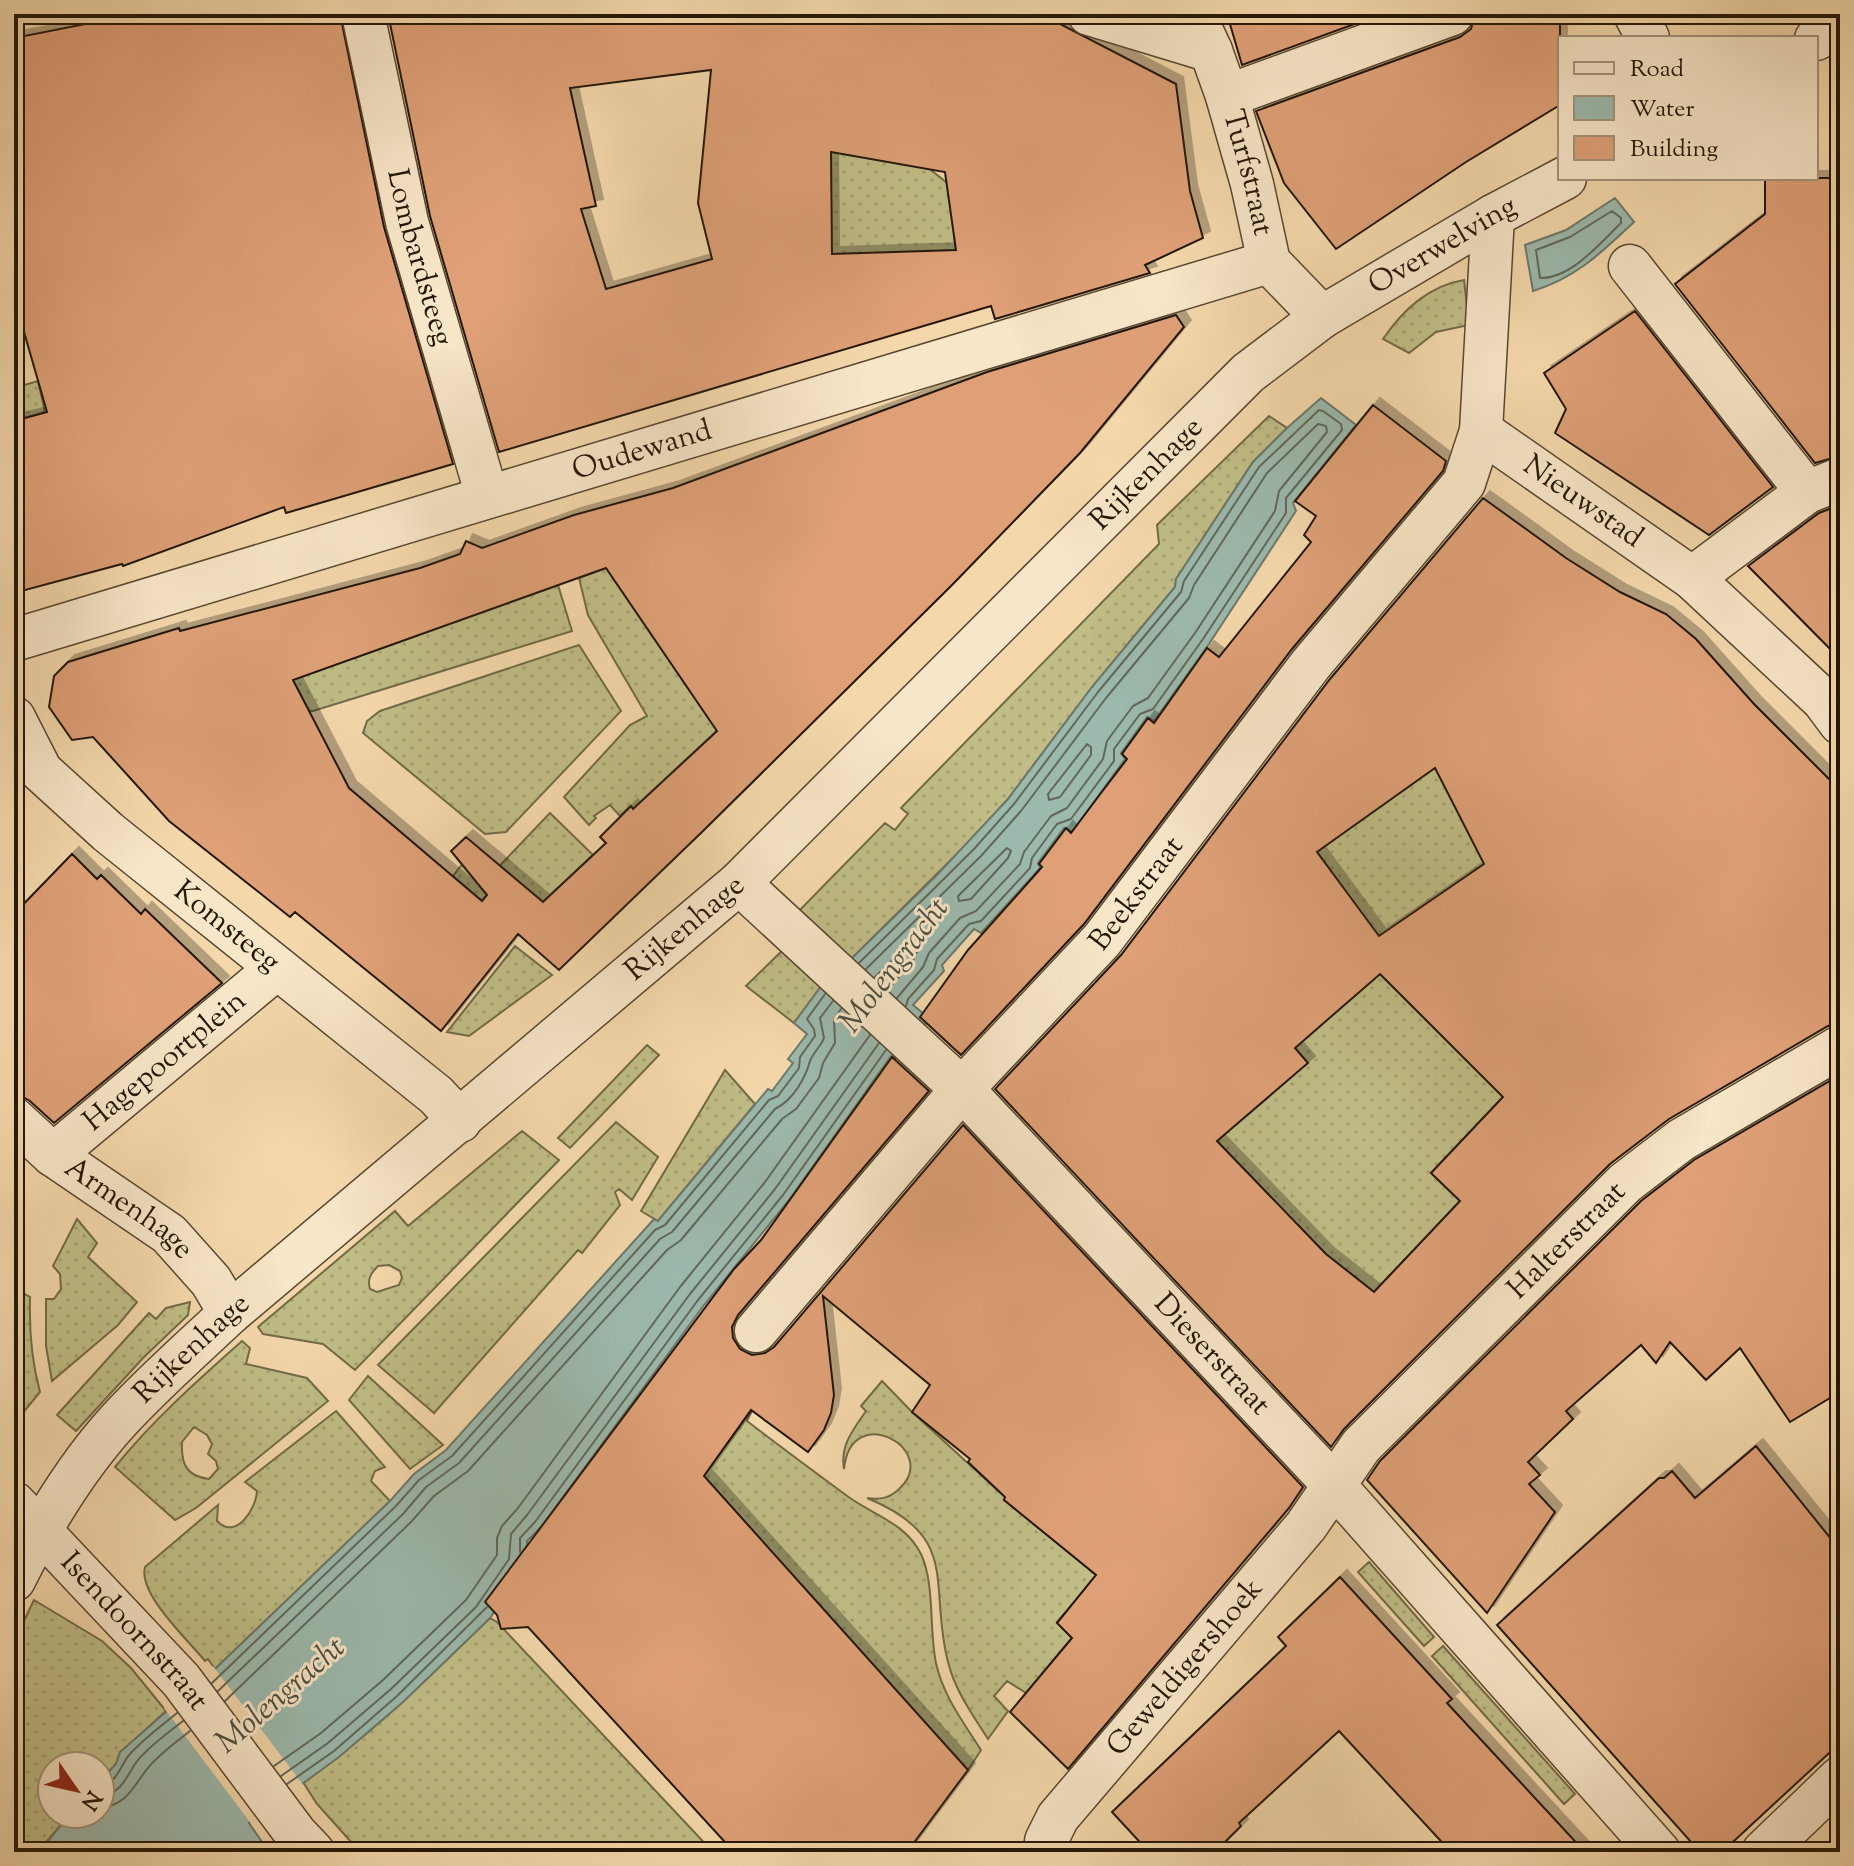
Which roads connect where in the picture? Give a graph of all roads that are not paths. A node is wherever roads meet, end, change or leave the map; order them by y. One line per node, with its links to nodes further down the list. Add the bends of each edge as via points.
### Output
1 (363, 14): 17 (street, Lombardsteeg, via 407,222)
2 (1089, 14): 6 (street)
3 (1452, 14): 9 (street)
4 (1635, 14): 7 (street)
5 (1840, 25): 8 (street)
6 (1203, 32): 9 (street, Turfstraat)
7 (1647, 36)
8 (1818, 38)
9 (1227, 96): 12 (street, Turfstraat)
10 (1561, 180): 11 (street, Overwelving)
11 (1493, 216): 14 (street, Overwelving); 15 (street)
12 (1269, 262): 14 (street, Turfstraat); 17 (street, Oudewand)
13 (1630, 266): 16 (street)
14 (1322, 317): 22 (street, Rijkenhage, via 1248,373)
15 (1481, 431): 18 (street, Nieuwstad); 25 (street, Beekstraat, via 1464,483 1311,664 1102,940)
16 (1823, 485): 18 (street)
17 (487, 496): 19 (street, Oudewand)
18 (1692, 578): 21 (street, Nieuwstad, via 1823,700)
19 (14, 640)
20 (14, 718): 23 (street, Komsteeg, via 41,771)
21 (1840, 723)
22 (739, 883): 25 (street, Dieserstraat); 27 (street, Rijkenhage)
23 (277, 968): 27 (street, Komsteeg, via 436,1095); 28 (street, Hagepoortplein)
24 (1840, 1047): 31 (street, Halterstraat, via 1681,1140 1625,1183 1361,1446)
25 (962, 1089): 30 (street, Beekstraat); 31 (street, Dieserstraat)
26 (14, 1119): 28 (street, Armenhage)
27 (460, 1121): 29 (street, Rijkenhage)
28 (53, 1155): 29 (street, Armenhage, via 169,1234 211,1281)
29 (230, 1313): 32 (street, Rijkenhage)
30 (756, 1331)
31 (1334, 1485): 36 (street, Geweldigershoek, via 1306,1526 1058,1817); 37 (street, Dieserstraat)
32 (27, 1515): 33 (street, Rijkenhage); 35 (street, Isendoornstraat, via 181,1680)
33 (14, 1580)
34 (1840, 1778): 38 (street)
35 (304, 1843)
36 (1046, 1852)
37 (1659, 1852)
38 (1763, 1852)

